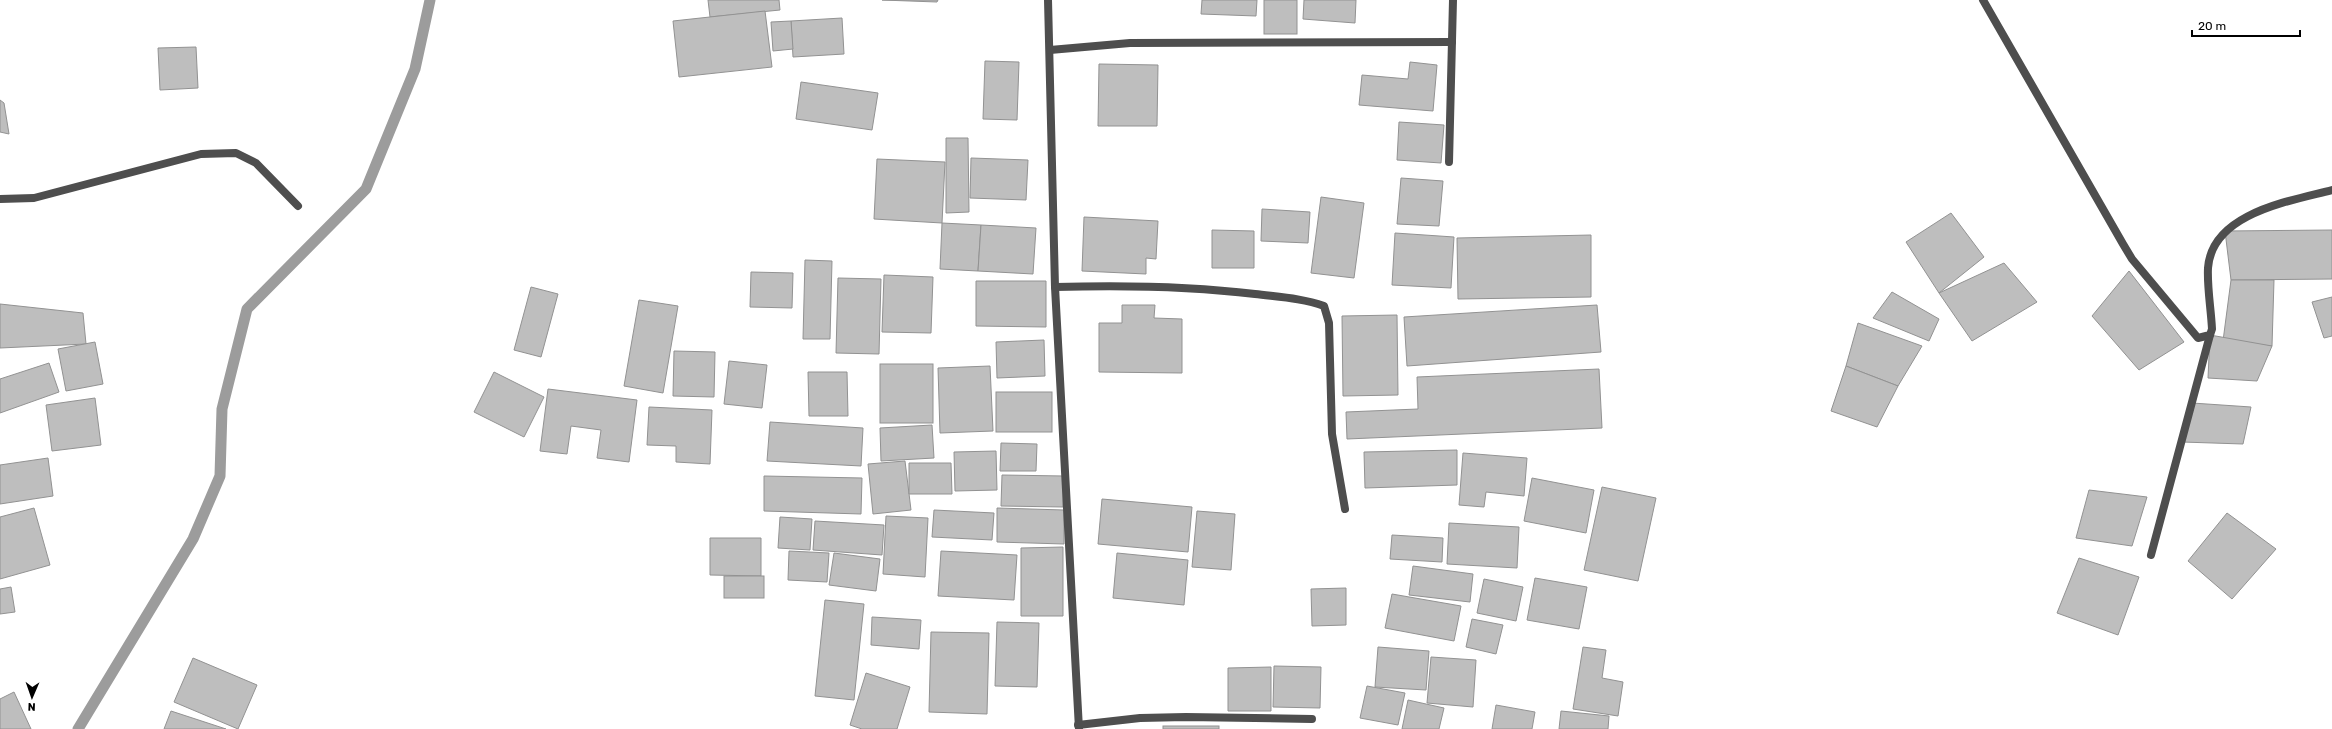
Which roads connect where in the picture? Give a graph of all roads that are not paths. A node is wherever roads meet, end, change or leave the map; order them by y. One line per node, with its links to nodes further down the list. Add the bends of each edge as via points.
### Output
1 (1048, 0): 5 (street)
2 (1453, 0): 4 (street)
3 (1983, 0): 11 (street, via 2132,259 2198,338)
4 (1452, 42): 5 (street, via 1130,43); 6 (street)
5 (1050, 50): 10 (street)
6 (1449, 162)
7 (2332, 190): 11 (street, via 2250,214 2225,232 2214,247 2208,267 2212,329)
8 (0, 199): 9 (street, via 34,198 201,154 236,153 256,163)
9 (298, 206)
10 (1055, 287): 12 (street, via 1136,285 1225,291 1309,301 1324,306 1329,323 1332,434); 15 (street)
11 (2210, 335): 13 (street)
12 (1345, 509)
13 (2151, 555)
14 (1312, 719): 15 (street, via 1140,718)
15 (1078, 727)

